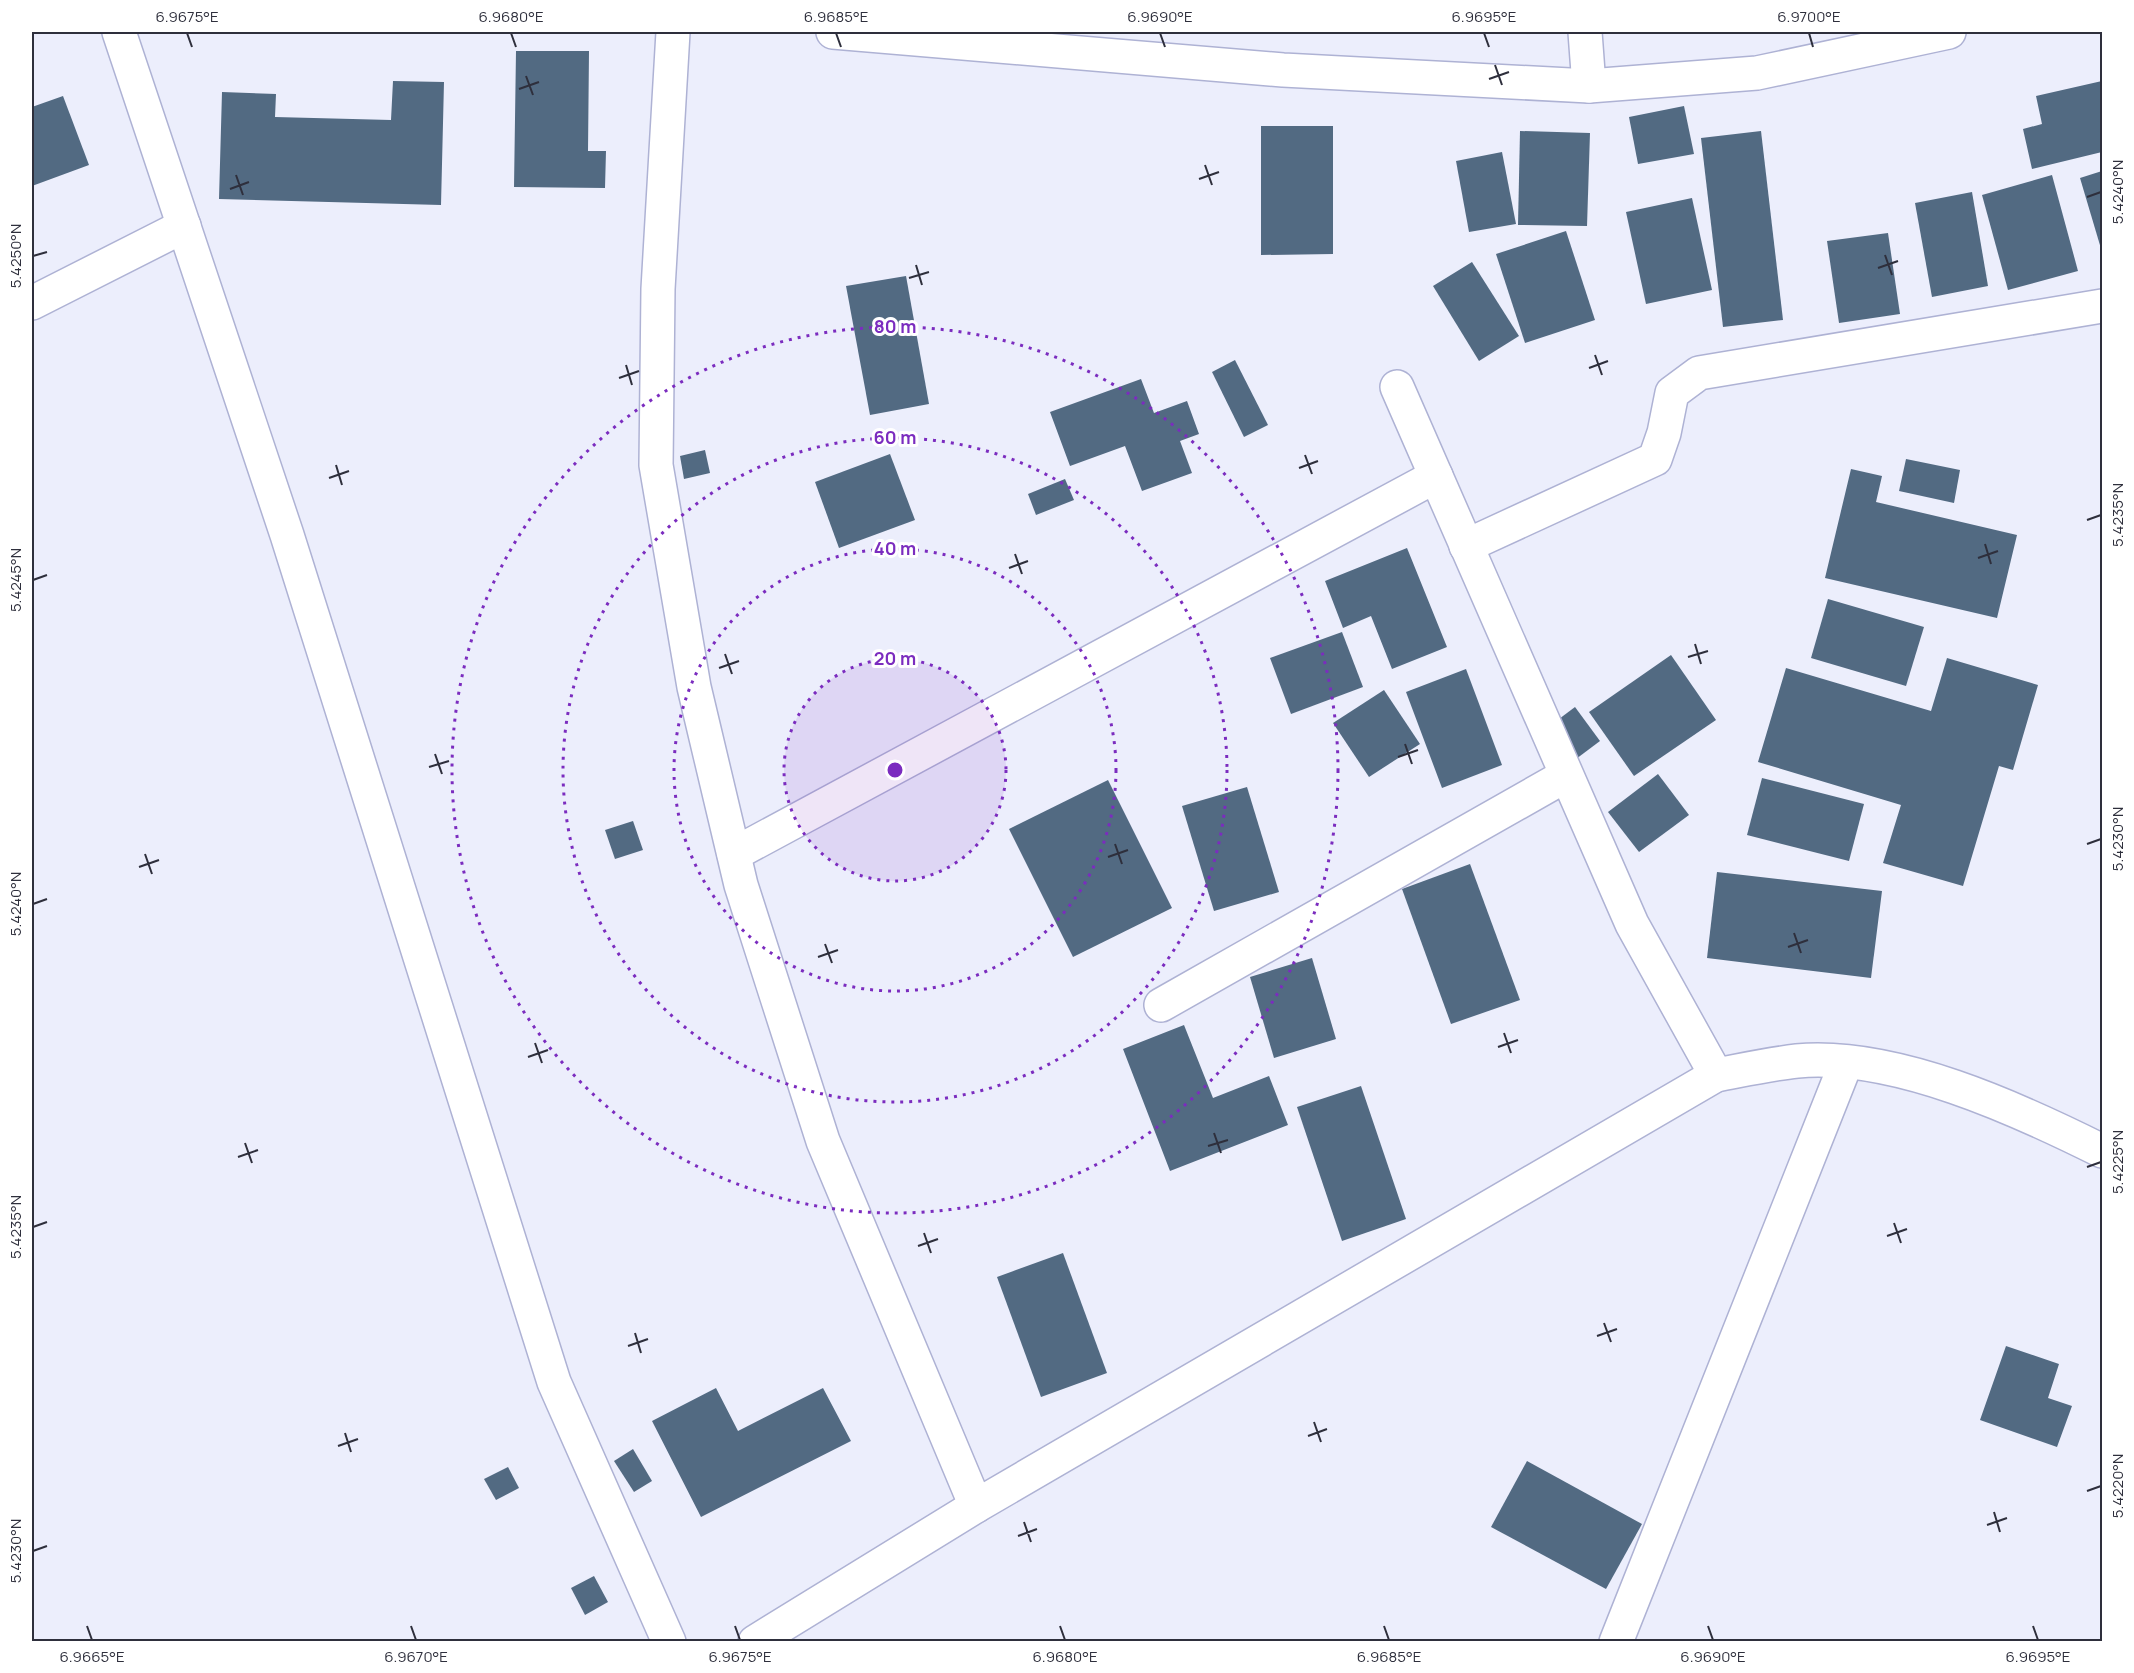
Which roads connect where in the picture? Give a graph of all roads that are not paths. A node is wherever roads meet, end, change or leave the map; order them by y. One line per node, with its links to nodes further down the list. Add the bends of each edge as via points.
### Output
1 (119, 32): 7 (street)
2 (673, 32): 14 (street, via 658,289 656,465 694,687)
3 (833, 32): 6 (street, via 1283,70)
4 (1585, 32): 6 (street)
5 (1937, 33): 6 (street, via 1758,73)
6 (1589, 86)
7 (184, 226): 8 (street); 20 (street, via 287,535 554,1382)
8 (32, 303)
9 (2103, 306): 12 (street, via 1699,374 1672,393 1655,459)
10 (1397, 387): 11 (street)
11 (1436, 476): 12 (street); 14 (street)
12 (1466, 546): 13 (street)
13 (1565, 776): 15 (street); 17 (street, via 1632,924)
14 (734, 854): 19 (street, via 823,1141)
15 (1161, 1005)
16 (1846, 1063): 17 (street, via 1798,1061); 18 (street, via 1907,1073 2019,1110); 22 (street)
17 (1716, 1075): 19 (street)
18 (2103, 1151)
19 (976, 1506): 21 (street)
20 (669, 1641)
21 (755, 1641)
22 (1616, 1641)

